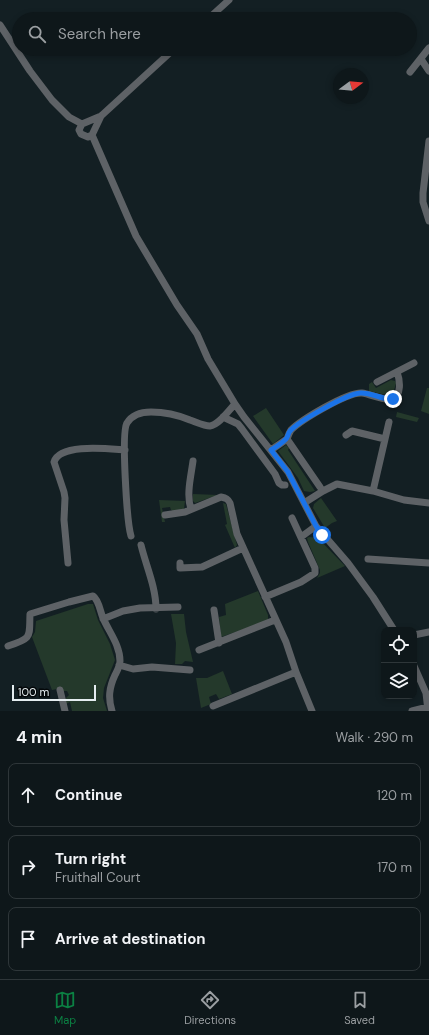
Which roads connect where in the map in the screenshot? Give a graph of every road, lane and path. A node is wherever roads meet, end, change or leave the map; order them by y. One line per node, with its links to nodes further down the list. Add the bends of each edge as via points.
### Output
1 (229, 0): 2 (street)
2 (216, 12)
3 (0, 25): 4 (street)
4 (12, 43)
5 (429, 48): 8 (street)
6 (20, 56): 12 (street, via 52,100 69,117)
7 (166, 56): 11 (street)
8 (421, 59): 9 (street); 10 (street)
9 (429, 71)
10 (410, 72)
11 (100, 116): 12 (street); 13 (street)
12 (84, 123): 13 (street, via 92,124); 13 (street, via 79,130 81,134 88,137)
13 (93, 132): 20 (street, via 136,236 197,334 208,359)
14 (429, 141): 15 (street)
15 (428, 152): 16 (street, via 423,202)
16 (429, 221)
17 (414, 363): 18 (street)
18 (397, 372): 19 (street); 24 (street, via 400,387 398,395 393,399 386,400 360,393 337,401 290,431)
19 (377, 382)
20 (236, 404): 21 (street); 27 (street)
21 (223, 417): 26 (street, via 209,426 162,413 151,412 133,416 126,425); 29 (street, via 238,424 279,483)
22 (389, 422): 25 (street)
23 (346, 435): 25 (street, via 352,431)
24 (287, 439): 27 (street); 30 (street)
25 (385, 439): 31 (street)
26 (125, 450): 38 (street, via 128,522); 43 (street, via 77,449 55,459 65,498 64,520)
27 (271, 450): 32 (street, via 288,472)
28 (193, 461): 34 (street)
29 (285, 485)
30 (320, 487)
31 (372, 491): 32 (street, via 337,484); 33 (street, via 404,500)
32 (304, 503): 37 (street)
33 (429, 503)
34 (191, 510): 35 (street); 41 (street, via 221,497 226,498 230,503)
35 (165, 515)
36 (292, 518): 39 (street)
37 (316, 526): 39 (street); 52 (street, via 373,597)
38 (131, 536)
39 (301, 537): 46 (street, via 315,573 301,582)
40 (141, 546): 48 (street, via 152,582)
41 (243, 548): 44 (street, via 202,567 180,568); 46 (street)
42 (368, 559): 45 (street)
43 (68, 563)
44 (180, 563)
45 (429, 563)
46 (265, 597): 51 (street)
47 (178, 607): 48 (street)
48 (156, 609): 50 (street, via 123,611)
49 (214, 610): 55 (street)
50 (103, 619): 56 (street, via 96,598 88,596 30,614 30,635 22,642); 58 (street, via 116,643)
51 (275, 620): 55 (street); 60 (street)
52 (392, 627)
53 (429, 632): 54 (street)
54 (417, 634)
55 (218, 643): 57 (street)
56 (8, 646)
57 (199, 650)
58 (119, 665): 59 (street, via 133,669 152,667); 66 (street, via 110,686 109,701)
59 (190, 670)
60 (296, 672): 63 (street); 67 (street)
61 (417, 673): 64 (street, via 426,693)
62 (60, 690): 65 (street)
63 (213, 706)
64 (428, 709): 68 (street)
65 (65, 711)
66 (112, 711)
67 (312, 711)
68 (412, 711)

